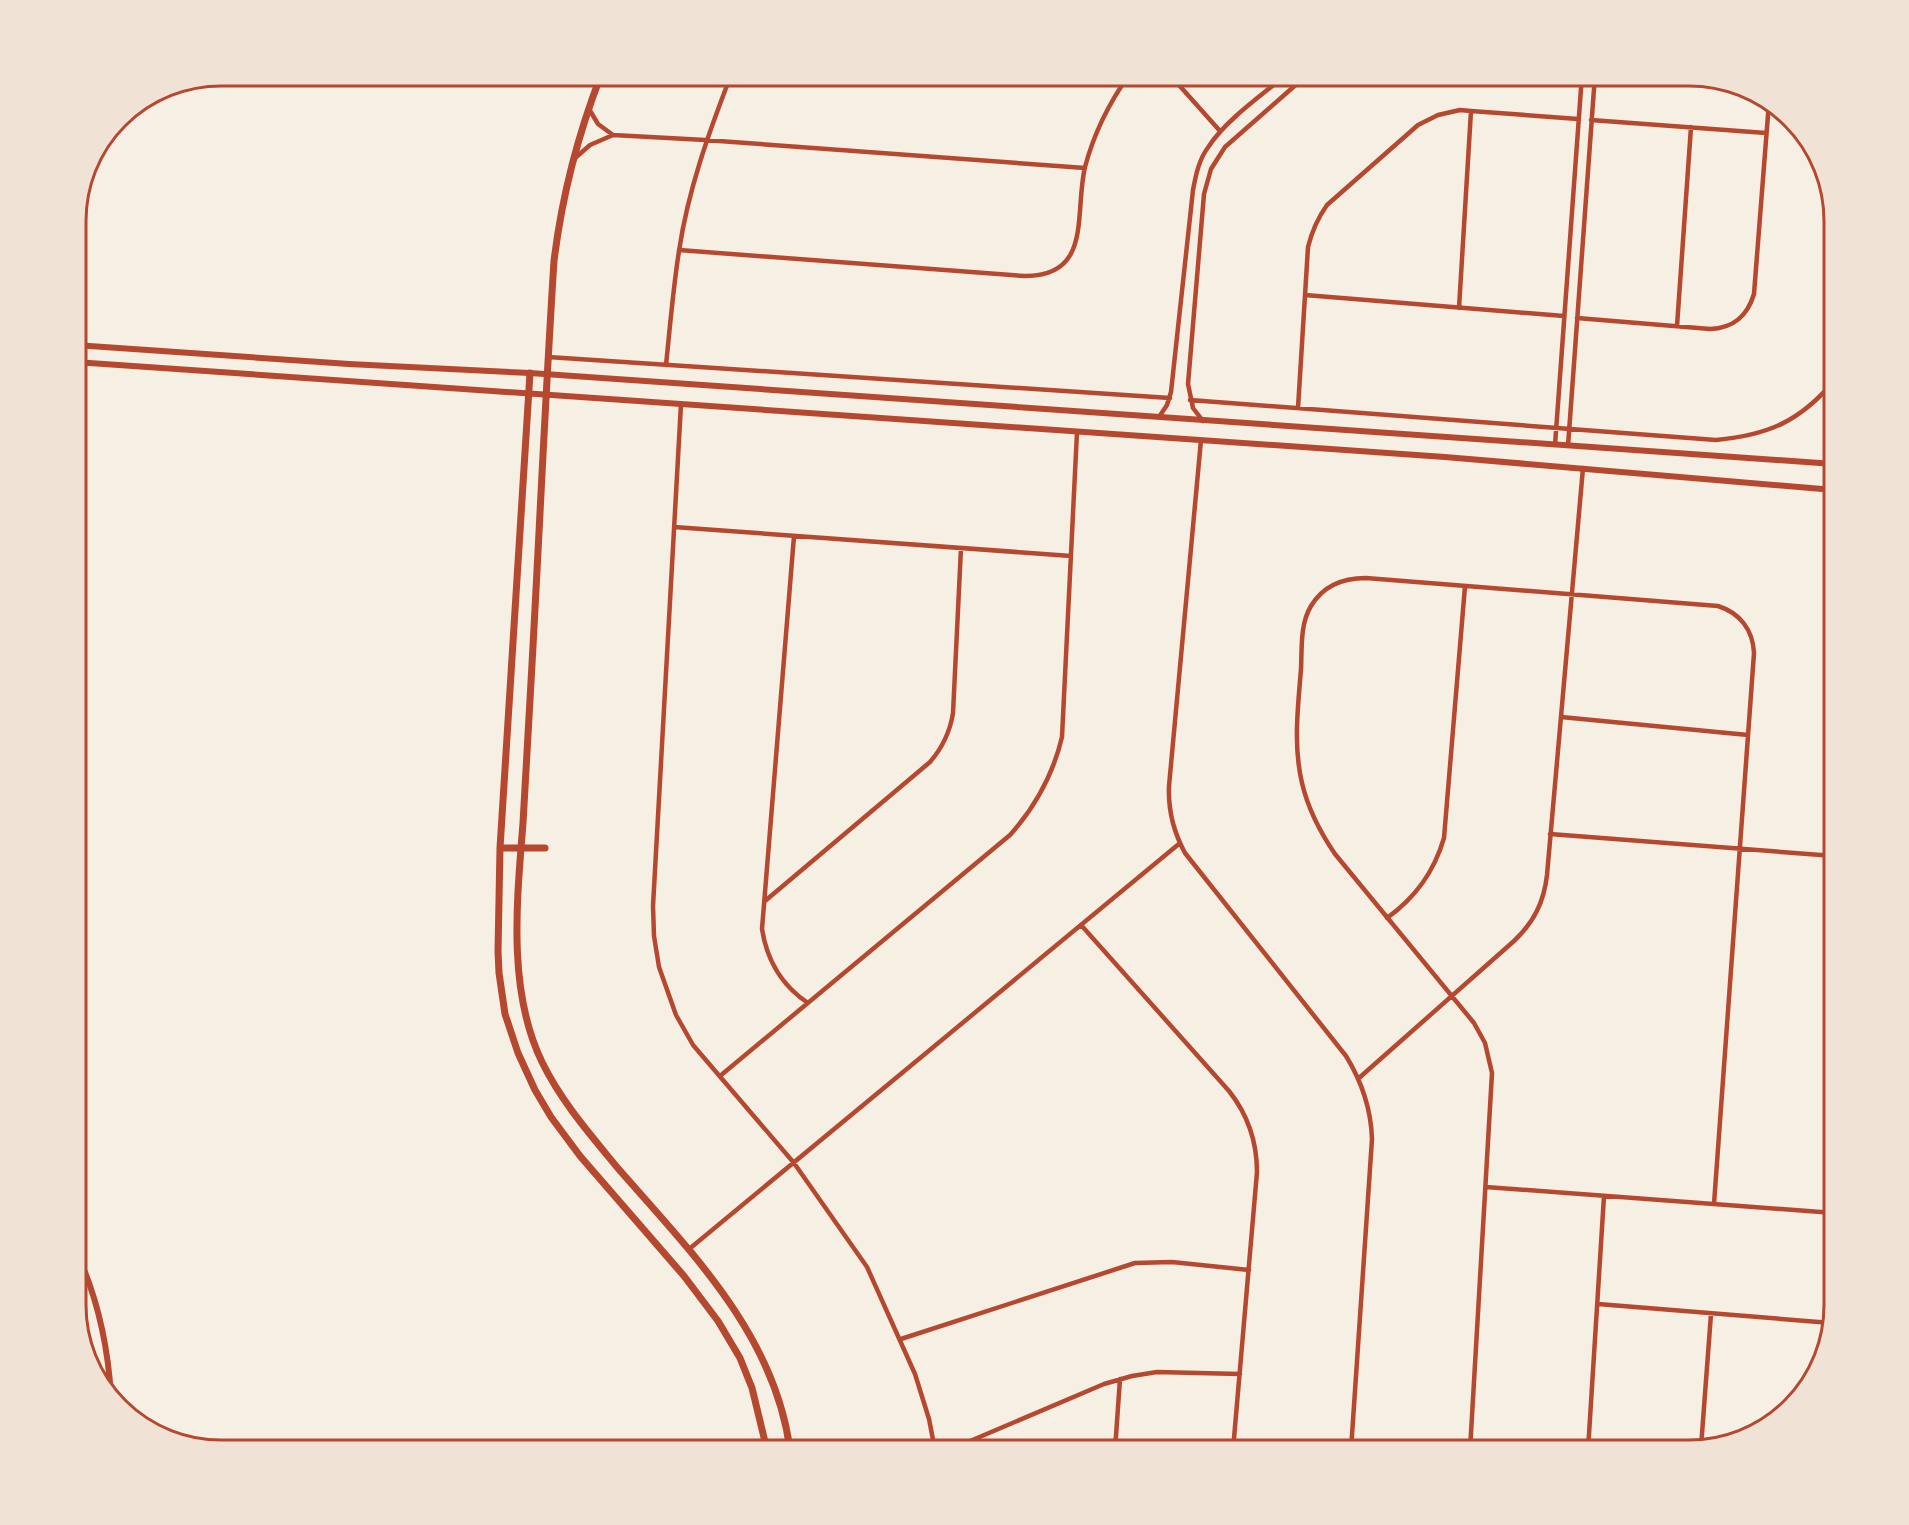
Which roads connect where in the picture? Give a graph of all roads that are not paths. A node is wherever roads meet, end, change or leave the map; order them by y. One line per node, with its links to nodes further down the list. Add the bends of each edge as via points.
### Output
1 (1122, 85): 20 (street, via 1103,117)
2 (1179, 85): 15 (street)
3 (1274, 85): 15 (street)
4 (1295, 85): 37 (street, via 1225,147 1207,181 1188,384)
5 (1581, 85): 12 (street)
6 (1594, 85): 13 (street)
7 (597, 86): 9 (main road)
8 (726, 86): 18 (street)
9 (588, 108): 17 (street); 19 (main road)
10 (1471, 111): 12 (street); 22 (street, via 1449,112 1418,125 1327,205 1310,239); 23 (street)
11 (1768, 111): 16 (street)
12 (1578, 119): 24 (street)
13 (1591, 120): 14 (street); 25 (street)
14 (1691, 127): 16 (street); 26 (street)
15 (1220, 131): 36 (street, via 1196,174)
16 (1766, 133): 26 (street, via 1750,306 1733,324 1722,328)
17 (613, 135): 18 (street); 19 (street, via 590,146)
18 (705, 140): 20 (street); 21 (street)
19 (571, 163): 28 (main road, via 554,261)
20 (1085, 168): 21 (street, via 1076,245 1061,266 1037,276)
21 (679, 250): 30 (street)
22 (1305, 295): 23 (street); 39 (street)
23 (1459, 308): 24 (street)
24 (1564, 316): 42 (street)
25 (1577, 318): 26 (street); 43 (street)
26 (1677, 326)
27 (86, 346): 31 (street)
28 (548, 357): 30 (street); 32 (main road)
29 (86, 363): 34 (street)
30 (666, 365): 36 (street)
31 (530, 373): 32 (street); 34 (main road)
32 (547, 374): 35 (main road); 40 (street)
33 (1824, 392): 43 (street, via 1797,416 1744,437 1716,440)
34 (528, 393): 35 (street); 61 (main road)
35 (546, 394): 38 (street); 62 (main road)
36 (1170, 398): 40 (street)
37 (1190, 400): 39 (street); 41 (street)
38 (681, 404): 44 (street); 51 (street)
39 (1298, 408): 42 (street)
40 (1159, 417): 41 (street)
41 (1203, 421): 46 (street)
42 (1555, 427): 43 (street); 46 (street)
43 (1569, 428): 47 (street)
44 (1077, 432): 45 (street); 54 (street)
45 (1201, 440): 49 (street); 60 (street, via 1169,786 1170,810)
46 (1555, 445): 47 (street)
47 (1568, 446): 48 (street)
48 (1824, 463)
49 (1583, 468): 50 (street); 56 (street)
50 (1824, 489)
51 (674, 527): 52 (street); 71 (street, via 654,936 664,984 676,1015 693,1045)
52 (794, 536): 53 (street); 66 (street)
53 (961, 548): 54 (street); 66 (street, via 953,713 946,739 930,762)
54 (1071, 556): 70 (street, via 1062,737 1041,794 1010,835)
55 (1465, 586): 56 (street); 67 (street, via 1444,838 1423,884); 67 (street, via 1350,579 1322,593 1305,621 1296,738 1303,785 1326,842)
56 (1572, 594): 57 (street); 58 (street, via 1718,606 1736,615 1750,632 1754,646)
57 (1561, 717): 58 (street); 59 (street)
58 (1748, 735): 64 (street)
59 (1550, 834): 64 (street); 69 (street, via 1546,885 1530,924)
60 (1180, 843): 68 (street); 72 (street)
61 (500, 848): 62 (main road); 89 (main road, via 499,973 505,1014 518,1053 551,1117 718,1321 752,1388)
62 (521, 848): 63 (main road); 78 (main road, via 519,971 528,1026 539,1054 563,1098 589,1133)
63 (545, 848)
64 (1740, 849): 65 (street); 76 (street)
65 (1824, 855)
66 (765, 901): 70 (street, via 762,929 770,959 786,985)
67 (1387, 918): 69 (street)
68 (1081, 925): 73 (street); 79 (street, via 1244,1112 1257,1161)
69 (1452, 996): 72 (street); 74 (street, via 1480,1033 1492,1073)
70 (808, 1003): 71 (street)
71 (720, 1076): 73 (street)
72 (1359, 1078): 95 (street, via 1372,1139)
73 (794, 1162): 78 (street); 84 (street, via 867,1267)
74 (1486, 1187): 75 (street); 96 (street)
75 (1604, 1196): 76 (street); 81 (street)
76 (1714, 1204): 77 (street)
77 (1824, 1212)
78 (688, 1250): 90 (main road, via 727,1299 762,1355 776,1388)
79 (1249, 1270): 84 (street, via 1135,1263); 85 (street)
80 (86, 1274): 87 (street, via 97,1308)
81 (1598, 1304): 82 (street); 97 (street)
82 (1712, 1314): 83 (street); 88 (street)
83 (1822, 1322)
84 (901, 1339): 91 (street, via 923,1396)
85 (1240, 1374): 86 (street, via 1157,1372); 94 (street)
86 (1120, 1379): 92 (street); 93 (street)
87 (110, 1382)
88 (1702, 1438)
89 (765, 1440)
90 (788, 1440)
91 (933, 1440)
92 (973, 1440)
93 (1116, 1440)
94 (1234, 1440)
95 (1352, 1440)
96 (1471, 1440)
97 (1589, 1440)

